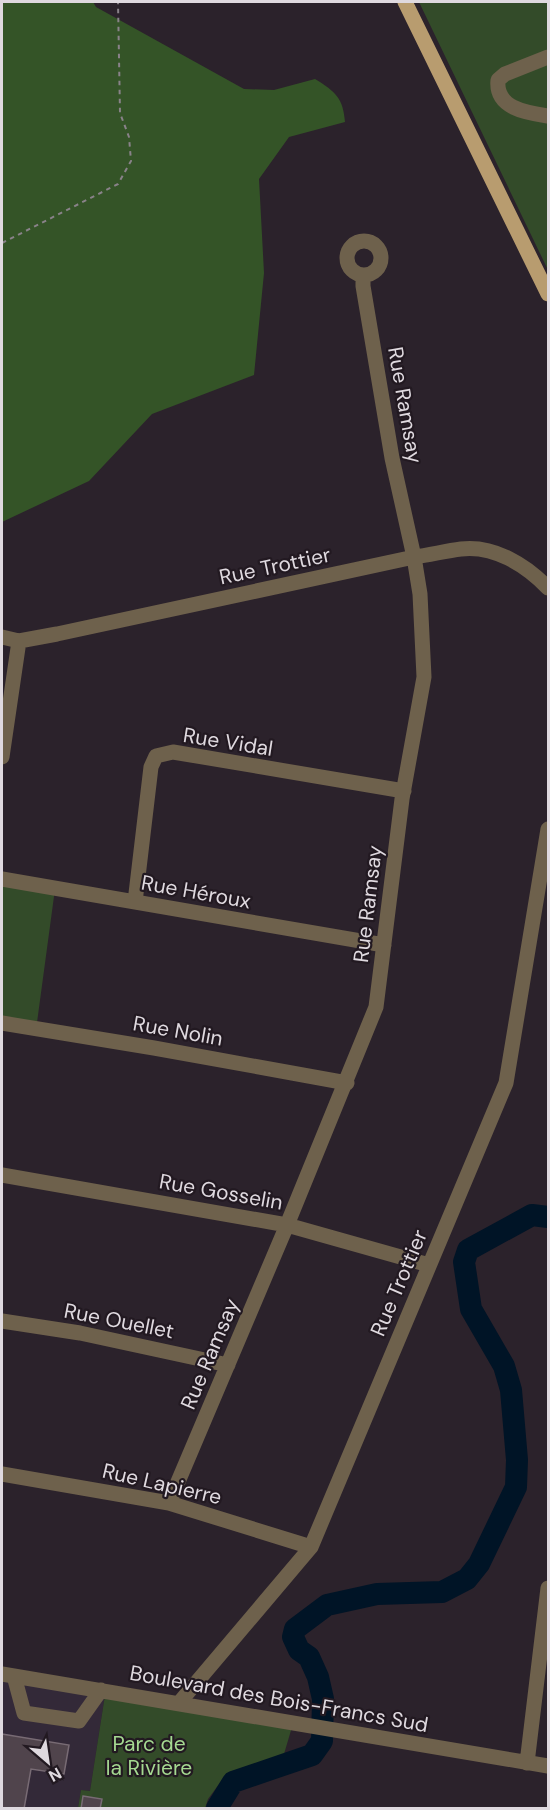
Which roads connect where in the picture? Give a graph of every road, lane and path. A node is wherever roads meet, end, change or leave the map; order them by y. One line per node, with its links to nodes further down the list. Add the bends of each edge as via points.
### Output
1 (118, 2): 5 (path, via 120,113 129,137 130,160 118,184)
2 (405, 2): 7 (main road)
3 (549, 57): 4 (street, via 505,74 497,87 510,106)
4 (549, 116)
5 (2, 243)
6 (363, 276): 8 (street, Rue Ramsay, via 392,458)
7 (549, 294)
8 (414, 557): 9 (street, Rue Trottier, via 481,549 516,562); 11 (street, Rue Trottier); 13 (street, Rue Ramsay, via 423,621 424,677)
9 (549, 588)
10 (2, 637): 11 (street, Rue Trottier)
11 (19, 641): 12 (street)
12 (2, 757)
13 (404, 791): 16 (street, Rue Vidal, via 173,752 156,756 151,767); 17 (street, Rue Ramsay)
14 (549, 829): 22 (street, Rue Trottier, via 506,1083)
15 (2, 879): 16 (street, Rue Héroux)
16 (135, 902): 17 (street, Rue Héroux)
17 (384, 945): 19 (street, Rue Ramsay, via 376,1007)
18 (2, 1023): 19 (street, Rue Nolin)
19 (347, 1083): 21 (street, Rue Ramsay)
20 (2, 1175): 21 (street, Rue Gosselin)
21 (287, 1225): 22 (street, Rue Gosselin); 24 (street, Rue Ramsay)
22 (429, 1265): 27 (street, Rue Trottier)
23 (2, 1320): 24 (street, Rue Ouellet)
24 (228, 1365): 26 (street, Rue Ramsay)
25 (2, 1474): 26 (street, Rue Lapierre)
26 (169, 1503): 27 (street, Rue Lapierre)
27 (311, 1547): 31 (street, Rue Trottier)
28 (549, 1588): 32 (street)
29 (8, 1675): 30 (street, Boulevard des Bois-Francs Sud); 30 (street, via 24,1713 79,1721)
30 (101, 1690): 31 (street, Boulevard des Bois-Francs Sud)
31 (178, 1703): 32 (street, Boulevard des Bois-Francs Sud)
32 (527, 1763): 33 (street, Boulevard des Bois-Francs Sud)
33 (549, 1766)

